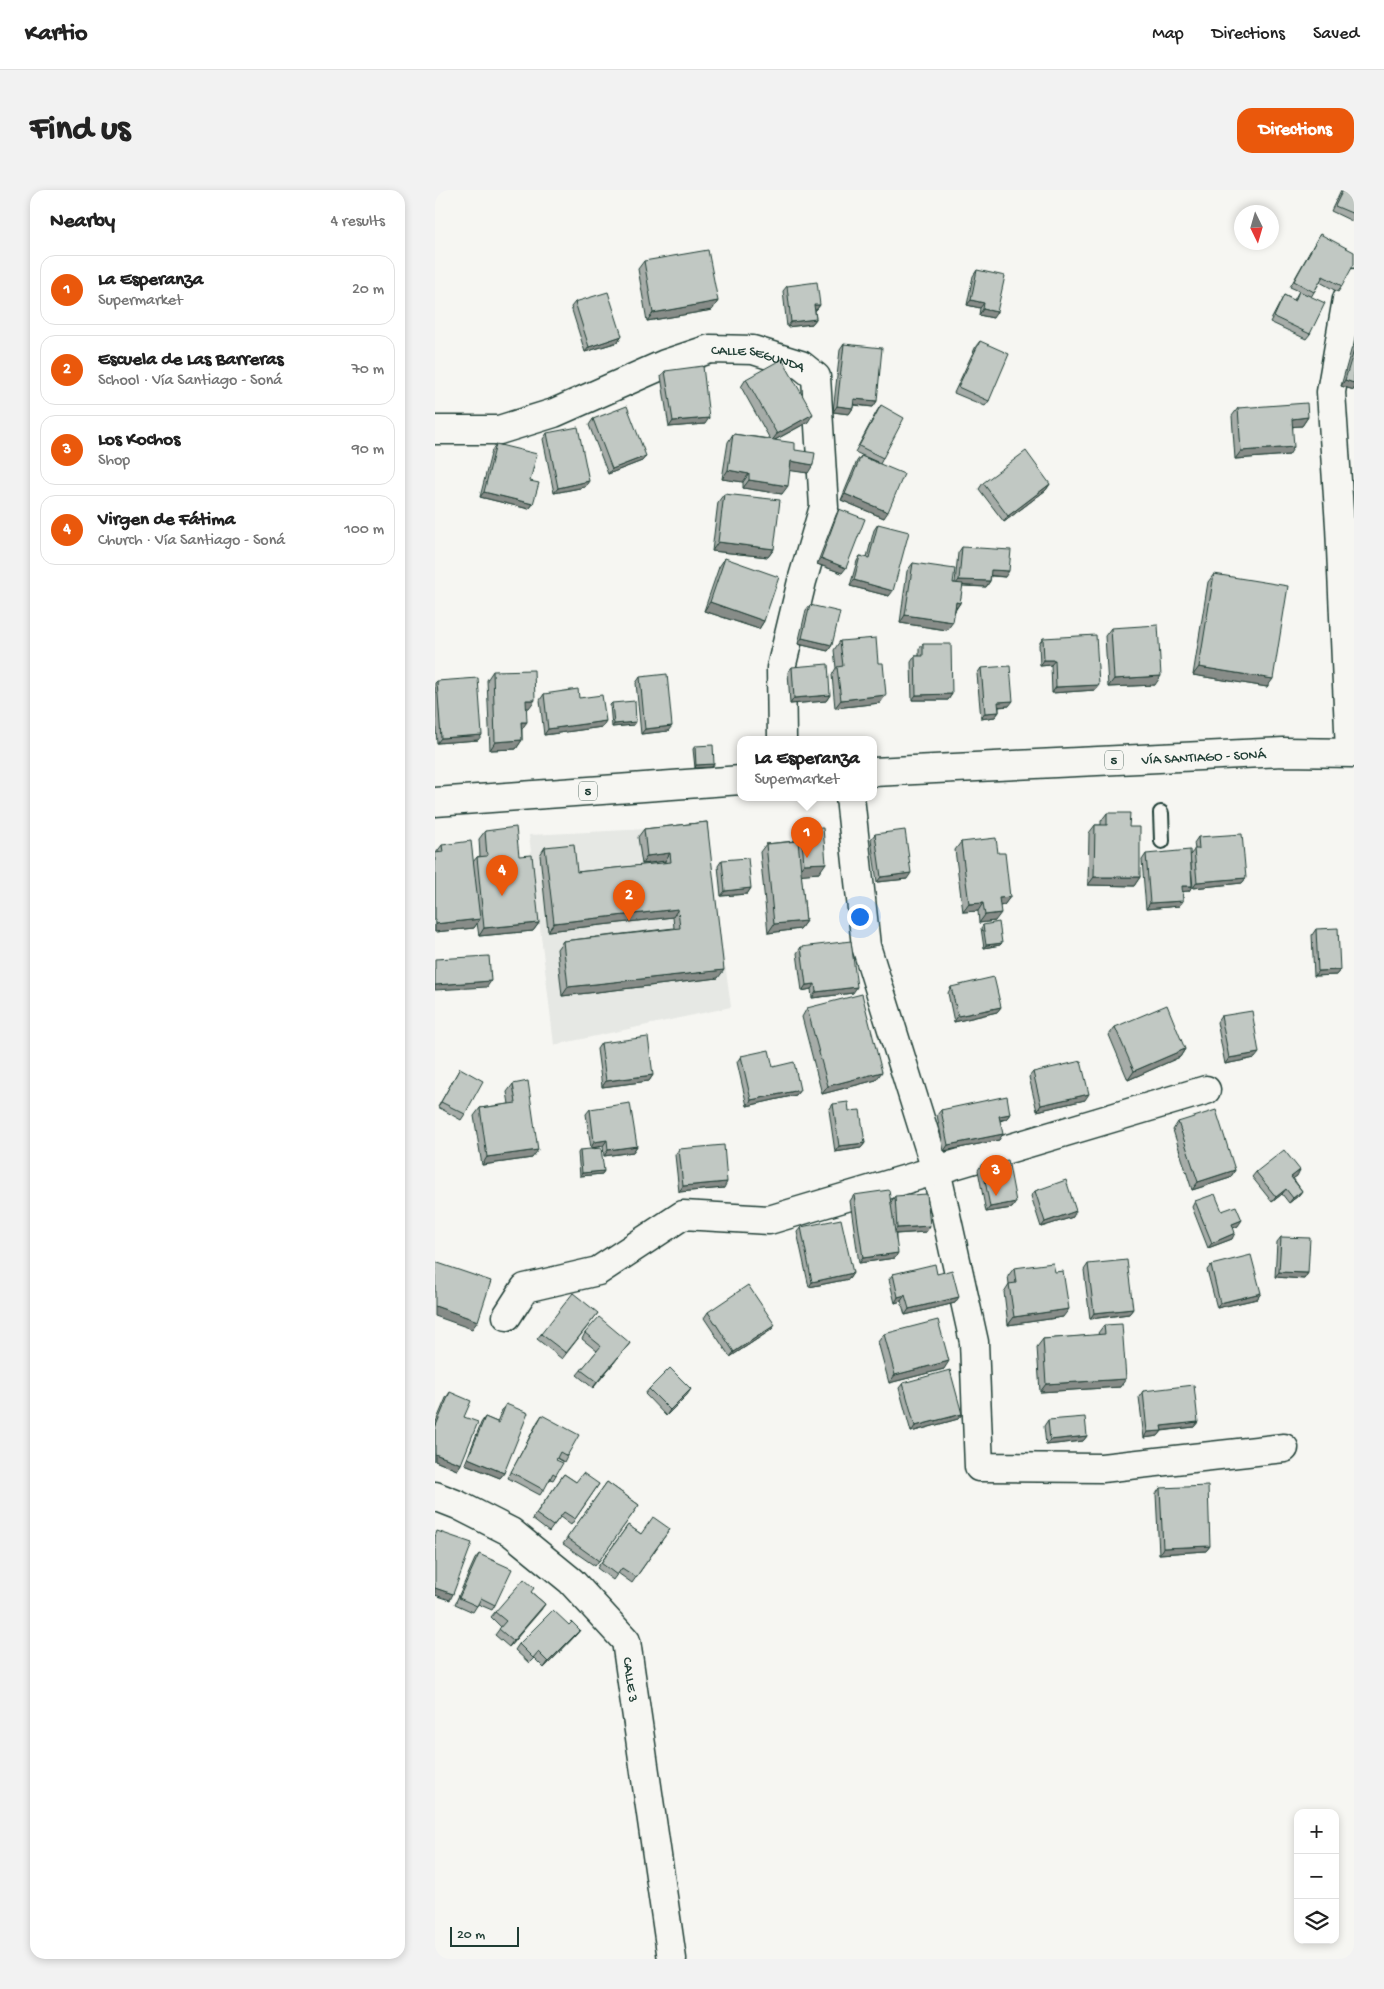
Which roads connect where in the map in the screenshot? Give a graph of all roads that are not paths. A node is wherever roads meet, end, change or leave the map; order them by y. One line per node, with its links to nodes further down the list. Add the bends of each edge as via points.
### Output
1 (1354, 283): 4 (street, via 1347,299 1331,392)
2 (435, 430): 3 (street, CALLE SEGUNDA, via 499,430 554,413 665,364 710,349 753,350 801,365 816,377 824,507 781,668)
3 (782, 736)
4 (1352, 753): 5 (street, VÍA SANTIAGO - SONÁ / 5, via 1283,752)
5 (877, 772)
6 (737, 780): 8 (street, 5)
7 (850, 801): 12 (street, via 867,946)
8 (435, 802)
9 (1161, 813): 10 (lane)
10 (1162, 841)
11 (1206, 1090): 12 (street)
12 (936, 1170): 13 (street, via 769,1220 683,1215 598,1271 525,1288); 14 (street, via 974,1342 979,1467 1102,1468)
13 (507, 1316)
14 (1284, 1448)
15 (435, 1496): 16 (street, CALLE 3, via 511,1532 571,1581 626,1641)
16 (672, 1959)

